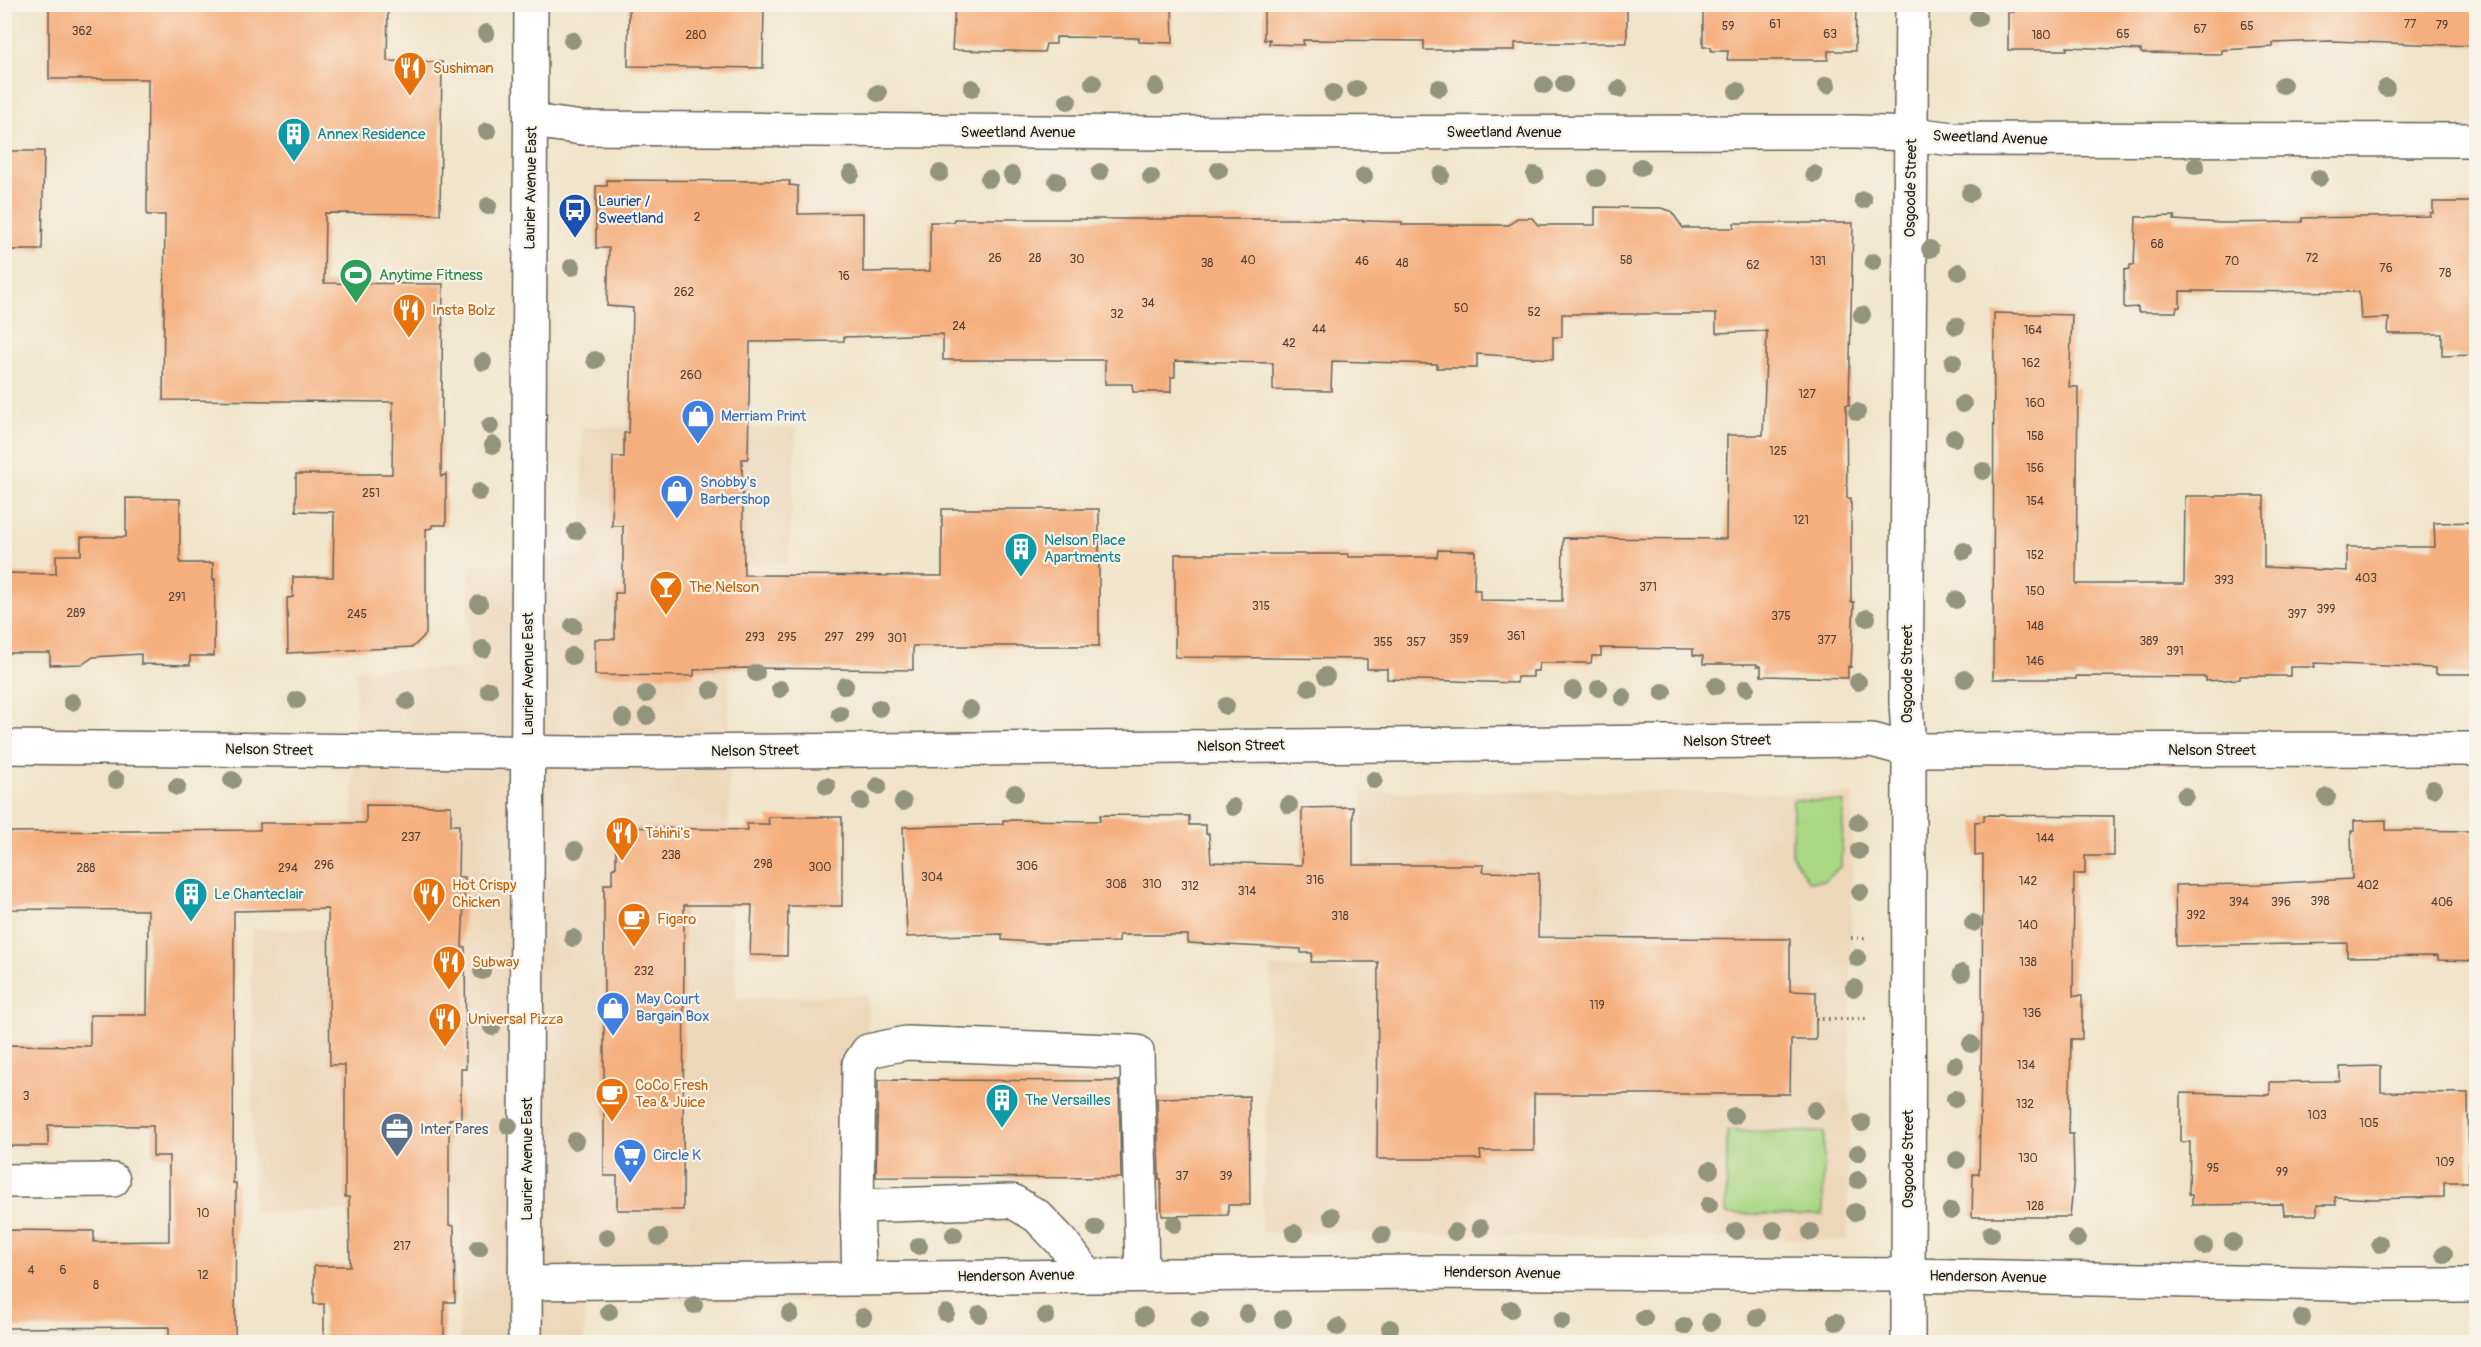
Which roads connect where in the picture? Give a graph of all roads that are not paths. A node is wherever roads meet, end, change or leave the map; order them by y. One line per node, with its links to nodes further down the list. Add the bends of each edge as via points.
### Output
1 (531, 4): 3 (street, Laurier Avenue East)
2 (1912, 4): 4 (street, Osgoode Street)
3 (532, 121): 4 (street, Sweetland Avenue, via 582,128); 9 (street, Laurier Avenue East)
4 (1912, 134): 5 (street, Sweetland Avenue, via 1953,139); 8 (street, Osgoode Street, via 1906,703)
5 (2476, 140)
6 (4, 747): 9 (street, Nelson Street)
7 (2476, 749): 8 (street, Nelson Street)
8 (1909, 750): 9 (street, Nelson Street, via 1860,740); 15 (street, Osgoode Street)
9 (527, 753): 17 (street, Laurier Avenue East)
10 (113, 1180): 11 (street)
11 (4, 1181)
12 (857, 1206): 13 (street, via 859,1064 868,1051 906,1043 1137,1052); 14 (street, via 1012,1201 1037,1216); 16 (street)
13 (1142, 1274): 14 (street, Henderson Avenue); 15 (street, Henderson Avenue)
14 (1087, 1275): 16 (street, Henderson Avenue)
15 (1908, 1275): 18 (street, Henderson Avenue); 20 (street, Osgoode Street)
16 (859, 1278): 17 (street, Henderson Avenue)
17 (527, 1283): 19 (street, Laurier Avenue East)
18 (2476, 1285)
19 (525, 1342)
20 (1908, 1342)

